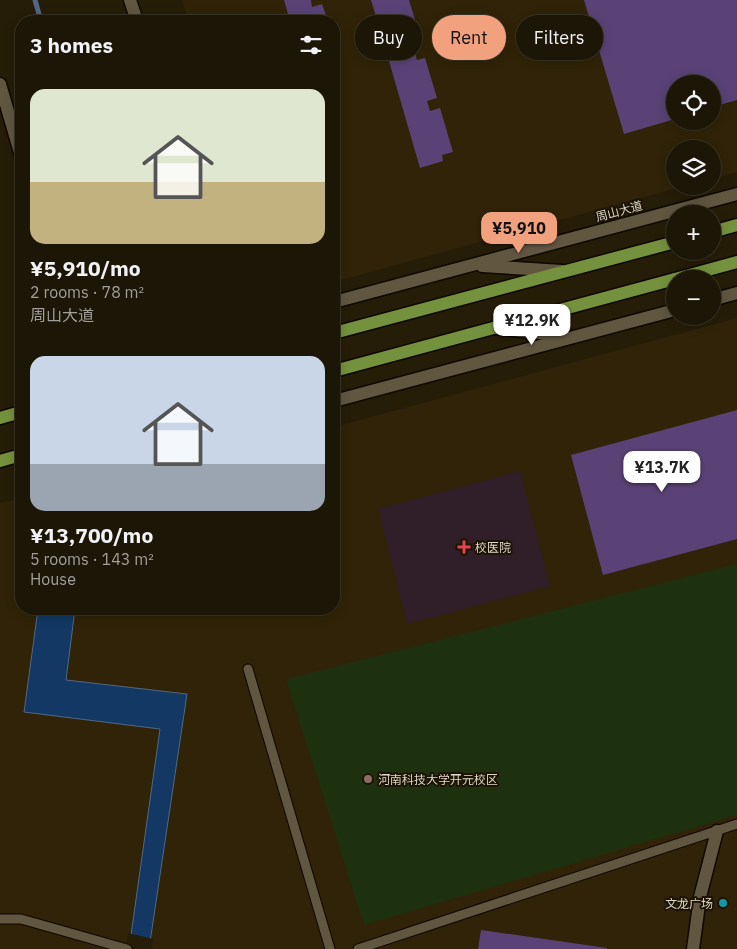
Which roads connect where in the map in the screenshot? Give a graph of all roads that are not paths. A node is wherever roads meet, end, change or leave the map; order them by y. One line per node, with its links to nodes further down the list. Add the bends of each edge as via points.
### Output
1 (130, 0): 2 (main road)
2 (135, 15)
3 (0, 84): 4 (main road)
4 (15, 135)
5 (737, 194): 10 (main road, 周山大道)
6 (737, 225): 7 (main road)
7 (721, 229)
8 (666, 244): 12 (main road)
9 (737, 262): 11 (main road)
10 (472, 265): 12 (main road); 16 (main road, 周山大道)
11 (708, 270)
12 (565, 271): 19 (main road)
13 (666, 281): 18 (main road)
14 (737, 293): 15 (main road)
15 (721, 297)
16 (340, 300)
17 (666, 312): 20 (main road)
18 (493, 328): 20 (main road); 21 (main road)
19 (340, 331)
20 (573, 337): 22 (main road)
21 (340, 369)
22 (340, 399)
23 (15, 414): 24 (main road)
24 (0, 418)
25 (15, 457): 26 (main road)
26 (0, 461)
27 (248, 669): 32 (lane)
28 (737, 824): 29 (lane)
29 (716, 831): 33 (lane); 34 (main road, via 700,897)
30 (0, 919): 31 (lane, via 21,919)
31 (126, 949)
32 (330, 949)
33 (358, 949)
34 (693, 949)

